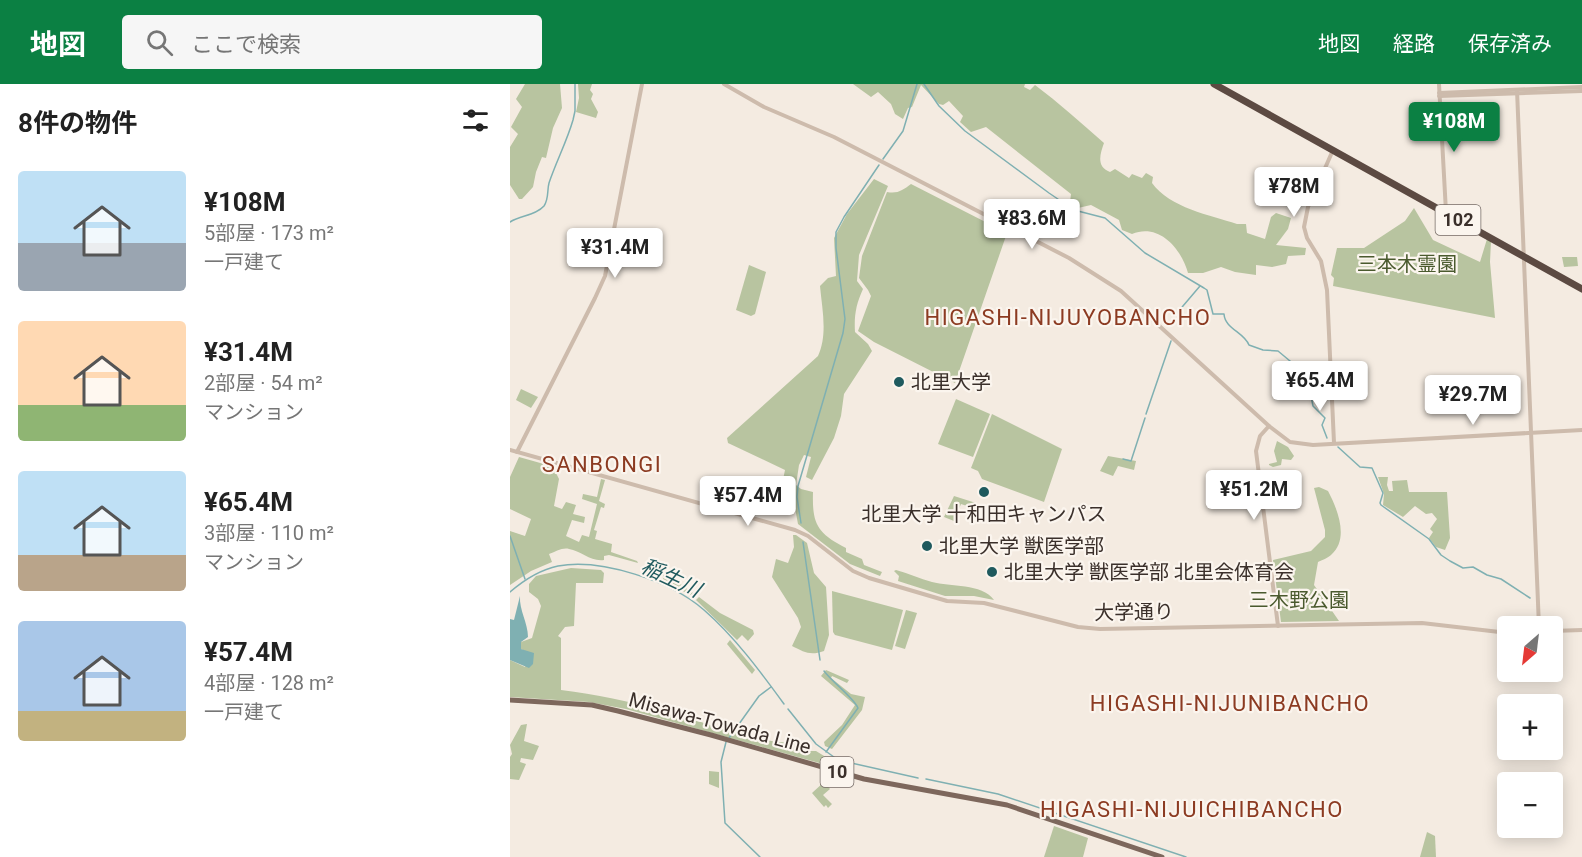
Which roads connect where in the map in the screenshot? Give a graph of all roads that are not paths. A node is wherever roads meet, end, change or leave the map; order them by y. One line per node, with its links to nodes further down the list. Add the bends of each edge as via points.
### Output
1 (642, 84): 17 (street, via 605,276)
2 (724, 84): 12 (street, via 1069,258 1129,298)
3 (1214, 84): 8 (highway, 102)
4 (1439, 84): 7 (street)
5 (1582, 89): 6 (street)
6 (1518, 92): 7 (street); 10 (street)
7 (1439, 95): 9 (street)
8 (1333, 150): 9 (highway, 102); 15 (street, via 1308,207 1304,227 1321,261 1327,290)
9 (1446, 213): 10 (highway, 102)
10 (1524, 255): 11 (highway, 102); 14 (street)
11 (1582, 289)
12 (1269, 426): 15 (street, via 1293,443); 19 (street, via 1260,436 1256,451)
13 (1582, 430): 14 (street)
14 (1531, 433): 15 (street); 18 (street)
15 (1334, 443)
16 (510, 450): 17 (street, 大学通り)
17 (516, 452): 19 (street, 大学通り, via 782,525 808,536 859,574 947,601 984,603 1090,629)
18 (1539, 616)
19 (1278, 626): 22 (street, 大学通り, via 1422,623)
20 (1582, 630): 21 (street)
21 (1563, 631)
22 (1497, 632)
23 (510, 700): 24 (main road, Misawa-Towada Line / 10, via 592,705 618,711 864,779 1007,805)
24 (1162, 857)

